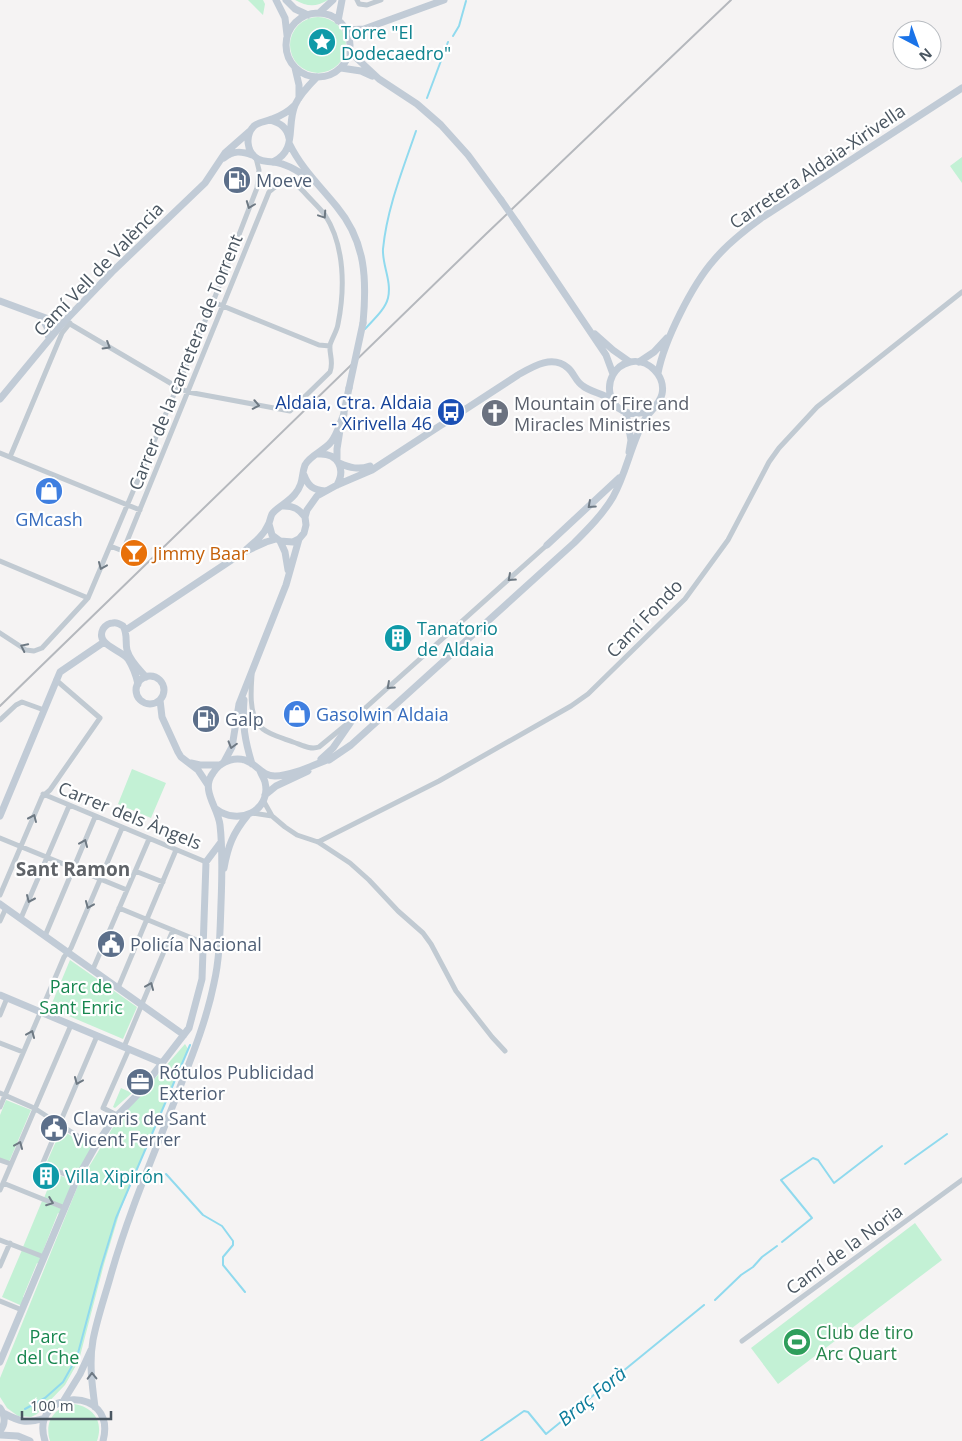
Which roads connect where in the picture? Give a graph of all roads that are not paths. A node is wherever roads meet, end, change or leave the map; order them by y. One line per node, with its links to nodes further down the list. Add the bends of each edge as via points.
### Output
1 (276, 0): 13 (street, via 285,18)
2 (286, 0): 9 (street)
3 (333, 0): 8 (street)
4 (342, 0): 10 (street)
5 (357, 0): 6 (street, via 359,4 368,5)
6 (381, 0)
7 (444, 0): 11 (street)
8 (319, 13): 9 (street); 10 (street)
9 (308, 15): 13 (street, via 299,19)
10 (338, 21): 12 (street)
11 (364, 29): 12 (street); 14 (street)
12 (346, 30): 14 (street)
13 (287, 36): 16 (street, via 286,52)
14 (350, 40): 15 (street)
15 (349, 51): 17 (street); 19 (street)
16 (295, 68): 18 (street, via 305,75); 21 (street, via 300,85)
17 (341, 68): 18 (street, via 330,75); 19 (street, via 361,71)
18 (318, 77): 21 (street)
19 (379, 79): 35 (street, bridge, via 417,104 468,155)
20 (962, 88): 36 (street, Carretera Aldaia-Xirivella, via 734,239 702,274)
21 (297, 102): 22 (street, via 286,113); 24 (street)
22 (270, 120): 23 (street, via 262,121); 24 (street, via 284,127)
23 (250, 131): 25 (street, via 248,147); 26 (street, Camí Vell de València, via 231,146)
24 (289, 142): 27 (street, via 287,151); 28 (street)
25 (254, 156): 26 (street, via 236,152); 27 (street, via 264,162); 31 (street, Carrer de la carretera de Torrent, one-way to 31, via 260,170 257,188)
26 (220, 161): 34 (street, Camí Vell de València, via 205,183 112,272)
27 (273, 162): 28 (street, via 299,172)
28 (319, 186): 50 (street, bridge, via 349,224 360,248 365,270 363,323)
29 (962, 292): 108 (street, Camí Fondo, via 804,420 774,455 728,540 685,599 588,694 439,781)
30 (0, 301): 33 (street)
31 (213, 302): 32 (street); 43 (street, Carrer de la carretera de Torrent)
32 (224, 306): 38 (street, via 318,345); 38 (street, Carrer de la carretera de Torrent, one-way to 38, via 269,192 279,183 289,182 299,187 325,215 338,243 344,292 338,326); 45 (street, Carrer de la carretera de Torrent)
33 (42, 318): 34 (street); 37 (street)
34 (66, 323): 37 (street, Camí Vell de València); 43 (street, one-way to 43); 53 (street)
35 (588, 327): 39 (street); 42 (street, via 606,355)
36 (671, 333): 40 (street, Carretera Aldaia-Xirivella, via 654,352); 41 (street, Carretera Aldaia-Xirivella)
37 (49, 339): 46 (street, Camí Vell de València)
38 (330, 346): 45 (street, one-way to 38, via 290,411 330,372)
39 (630, 362): 40 (street); 42 (street, via 620,367)
40 (639, 362): 41 (street)
41 (658, 374): 48 (street, via 662,394)
42 (612, 378): 44 (street, via 604,386); 47 (street)
43 (177, 387): 45 (street); 60 (street, Carrer de la carretera de Torrent)
44 (592, 390): 47 (street); 54 (street, via 584,387 567,367 553,362 543,363 518,375)
45 (188, 392): 62 (street, Carrer de la carretera de Torrent)
46 (0, 399)
47 (611, 399): 49 (street)
48 (650, 411): 49 (street, via 638,415); 56 (street)
49 (626, 413): 56 (street, via 631,440)
50 (344, 414): 52 (street, via 332,441); 55 (street, via 337,449)
51 (0, 453): 53 (street)
52 (319, 454): 55 (street); 57 (street, via 310,458)
53 (10, 457): 60 (street)
54 (389, 458): 55 (street, via 362,469 348,468); 58 (street, via 372,470)
55 (338, 462): 58 (street, via 342,471)
56 (626, 471): 67 (street, one-way to 67); 89 (street, via 613,497 574,543 351,745)
57 (304, 475): 59 (street, via 311,487); 61 (street)
58 (337, 485): 59 (street)
59 (325, 491): 63 (street, via 309,506)
60 (128, 505): 62 (street); 68 (street, Carrer de la carretera de Torrent)
61 (284, 506): 63 (street, via 300,510); 64 (street, via 270,516)
62 (140, 510): 68 (street, Carrer de la carretera de Torrent, via 123,551)
63 (305, 517): 65 (street, via 304,533)
64 (269, 524): 66 (street); 69 (street)
65 (299, 539): 66 (street, via 293,542); 71 (street)
66 (278, 540): 69 (street); 71 (street, via 285,552)
67 (547, 545): 87 (street, one-way to 87)
68 (110, 546): 72 (street, Carrer de la carretera de Torrent, one-way to 72)
69 (242, 553): 73 (street)
70 (0, 561): 72 (street)
71 (288, 577): 78 (street)
72 (88, 598): 74 (street, Carrer de la carretera de Torrent, one-way to 74, via 42,648 26,650)
73 (126, 630): 75 (street); 76 (street, via 120,624 108,624 102,634)
74 (0, 633)
75 (126, 640): 77 (street); 79 (street, via 128,652)
76 (104, 642): 77 (street); 80 (street, via 66,666)
77 (114, 648): 81 (street, via 128,659)
78 (253, 670): 82 (street); 87 (street, via 251,703 258,724 267,731 314,749)
79 (146, 677): 81 (street); 83 (street, via 155,677 162,683 164,692)
80 (56, 680): 85 (street); 96 (street, via 100,718)
81 (138, 684): 84 (street, via 139,699)
82 (244, 692): 91 (street, one-way to 91, via 232,747); 92 (street, via 244,737)
83 (160, 700): 84 (street); 86 (street)
84 (148, 704): 86 (street)
85 (44, 710): 88 (street, via 22,702); 101 (street)
86 (162, 717): 90 (street, via 178,752)
87 (353, 719): 93 (street, via 333,748)
88 (0, 720)
89 (332, 758): 93 (street); 97 (street, via 276,786)
90 (188, 762): 91 (street, via 200,765); 95 (street)
91 (222, 763): 92 (street, via 238,759); 95 (street, via 212,774)
92 (252, 764): 94 (street)
93 (315, 764): 94 (street, via 279,776)
94 (260, 770): 97 (street, via 265,782)
95 (208, 785): 99 (street, via 209,798)
96 (44, 794): 98 (street, Carrer dels Àngels); 109 (street, one-way to 96)
97 (264, 798): 100 (street); 102 (street)
98 (69, 806): 103 (street, Carrer dels Àngels); 111 (street)
99 (215, 808): 100 (street, via 230,816); 107 (street)
100 (249, 814): 102 (street); 117 (street, via 231,839)
101 (0, 816)
102 (272, 816): 108 (street, via 297,835)
103 (95, 817): 104 (street, Carrer dels Àngels); 113 (street, one-way to 103)
104 (122, 828): 106 (street, Carrer dels Àngels); 115 (street)
105 (0, 838): 109 (street)
106 (149, 838): 110 (street, Carrer dels Àngels); 114 (street)
107 (221, 842): 112 (street); 117 (street)
108 (318, 842): 140 (street, via 369,880 423,933 456,990)
109 (20, 846): 111 (street); 119 (street)
110 (176, 850): 112 (street, Carrer dels Àngels); 116 (street)
111 (48, 858): 113 (street); 122 (street, one-way to 122)
112 (206, 862): 127 (street)
113 (74, 869): 115 (street); 126 (street)
114 (135, 871): 116 (street); 118 (street)
115 (100, 880): 118 (street); 128 (street, one-way to 128)
116 (163, 882): 123 (street)
117 (221, 884): 163 (street, via 220,939 208,1011 120,1244)
118 (127, 890): 121 (street)
119 (0, 895)
120 (3, 906): 122 (street); 124 (street)
121 (119, 908): 123 (street); 129 (street)
122 (21, 918): 126 (street)
123 (147, 919): 125 (street); 130 (street)
124 (0, 922)
125 (173, 930): 127 (street); 132 (street, one-way to 125)
126 (45, 936): 128 (street)
127 (204, 943): 136 (street, via 202,979)
128 (68, 952): 129 (street); 133 (street)
129 (93, 969): 130 (street)
130 (118, 988): 132 (street)
131 (4, 996): 133 (street); 134 (street)
132 (142, 1006): 136 (street); 139 (street)
133 (40, 1011): 135 (street); 141 (street, one-way to 133)
134 (0, 1015)
135 (70, 1025): 137 (street); 145 (street)
136 (184, 1035): 142 (street)
137 (97, 1036): 139 (street); 147 (street, one-way to 147)
138 (0, 1043): 141 (street)
139 (127, 1048): 142 (street); 146 (street, via 103,1108)
140 (505, 1051)
141 (23, 1052): 143 (street)
142 (162, 1063): 146 (street)
143 (3, 1094): 144 (street); 145 (street)
144 (0, 1108)
145 (34, 1108): 147 (street); 150 (street, one-way to 145)
146 (117, 1116): 148 (street)
147 (59, 1124): 148 (street); 151 (street, via 42,1165)
148 (95, 1148): 151 (street)
149 (0, 1160): 150 (street)
150 (10, 1164): 153 (street)
151 (77, 1179): 155 (street)
152 (962, 1180): 162 (street, Camí de la Noria)
153 (3, 1183): 154 (street); 155 (street, one-way to 155)
154 (0, 1190)
155 (65, 1208): 158 (street)
156 (0, 1240): 157 (street)
157 (10, 1243): 158 (street); 159 (street)
158 (44, 1257): 161 (street)
159 (0, 1266)
160 (0, 1301): 161 (street)
161 (22, 1310): 164 (street)
162 (742, 1340)
163 (93, 1345): 165 (street); 166 (street, one-way to 163, via 91,1379)
164 (0, 1362)
165 (64, 1400): 166 (street, via 81,1399); 168 (street, via 49,1410)
166 (95, 1407): 172 (street, via 104,1425)
167 (1, 1409): 168 (street, via 20,1422); 169 (street, via 5,1421)
168 (45, 1418): 171 (street, via 42,1428)
169 (0, 1433): 170 (street)
170 (30, 1441)
171 (45, 1441)
172 (102, 1441)

